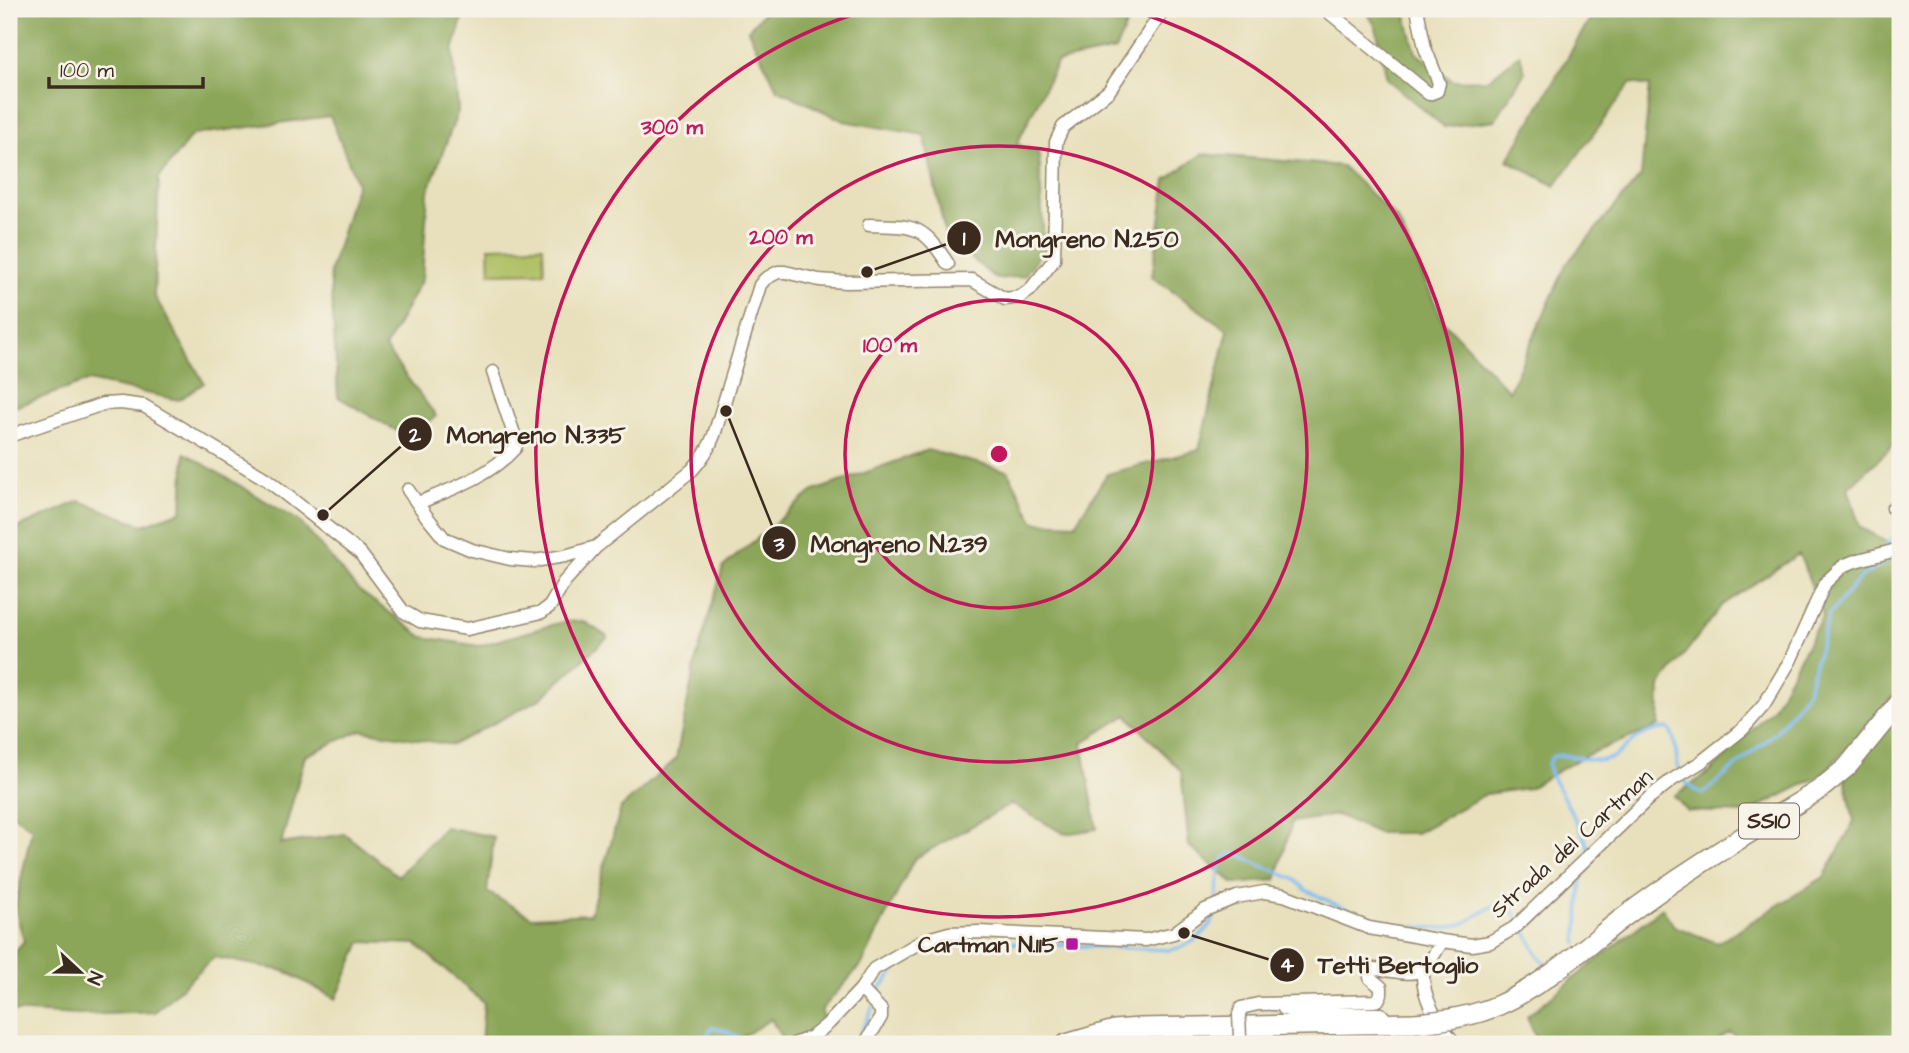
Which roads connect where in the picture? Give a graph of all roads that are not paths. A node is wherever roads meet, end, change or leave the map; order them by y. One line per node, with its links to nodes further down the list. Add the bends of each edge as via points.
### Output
1 (1164, 9): 5 (street, via 1108,91 1063,127 1056,142 1054,260 1020,297 1005,299 972,280)
2 (1325, 9): 3 (street, via 1429,94 1437,91 1439,83)
3 (1417, 9)
4 (869, 225): 5 (street, via 914,228 933,242)
5 (961, 280): 10 (street, via 819,281 785,272 765,279 710,447 692,470)
6 (493, 372): 9 (street, via 515,448 468,483)
7 (9, 436): 10 (street, via 103,404 144,406 266,479 360,553 403,611 420,621 467,629 542,612)
8 (408, 490): 9 (street)
9 (418, 503): 10 (street, via 444,538 472,550 534,561)
10 (596, 547)
11 (1900, 549): 13 (street, Strada del Cartman, via 1843,566 1825,583 1790,661 1764,705 1743,729 1650,797 1514,928 1490,942)
12 (1900, 702): 17 (main road, SS10, bridge, via 1862,750 1819,790 1659,891 1542,979 1498,1005 1451,1020)
13 (1442, 941): 14 (street); 15 (street, Strada del Cartman, via 1369,928 1284,895 1264,892 1205,910 1174,933 1146,940 949,933 924,940 874,969)
14 (1423, 969): 16 (street, via 1414,974 1374,969 1370,978 1381,991 1373,1002); 22 (street, via 1432,1010)
15 (870, 997): 19 (street, Strada del Cartman); 20 (street, Strada del Cartman, via 881,1017)
16 (1258, 1004): 17 (street, via 1304,1014 1381,1014); 18 (street, bridge, via 1241,1009)
17 (1390, 1024): 21 (main road, SS10, via 1140,1028 1114,1030)
18 (1241, 1041)
19 (798, 1042)
20 (865, 1044)
21 (1066, 1044)
22 (1455, 1044)

